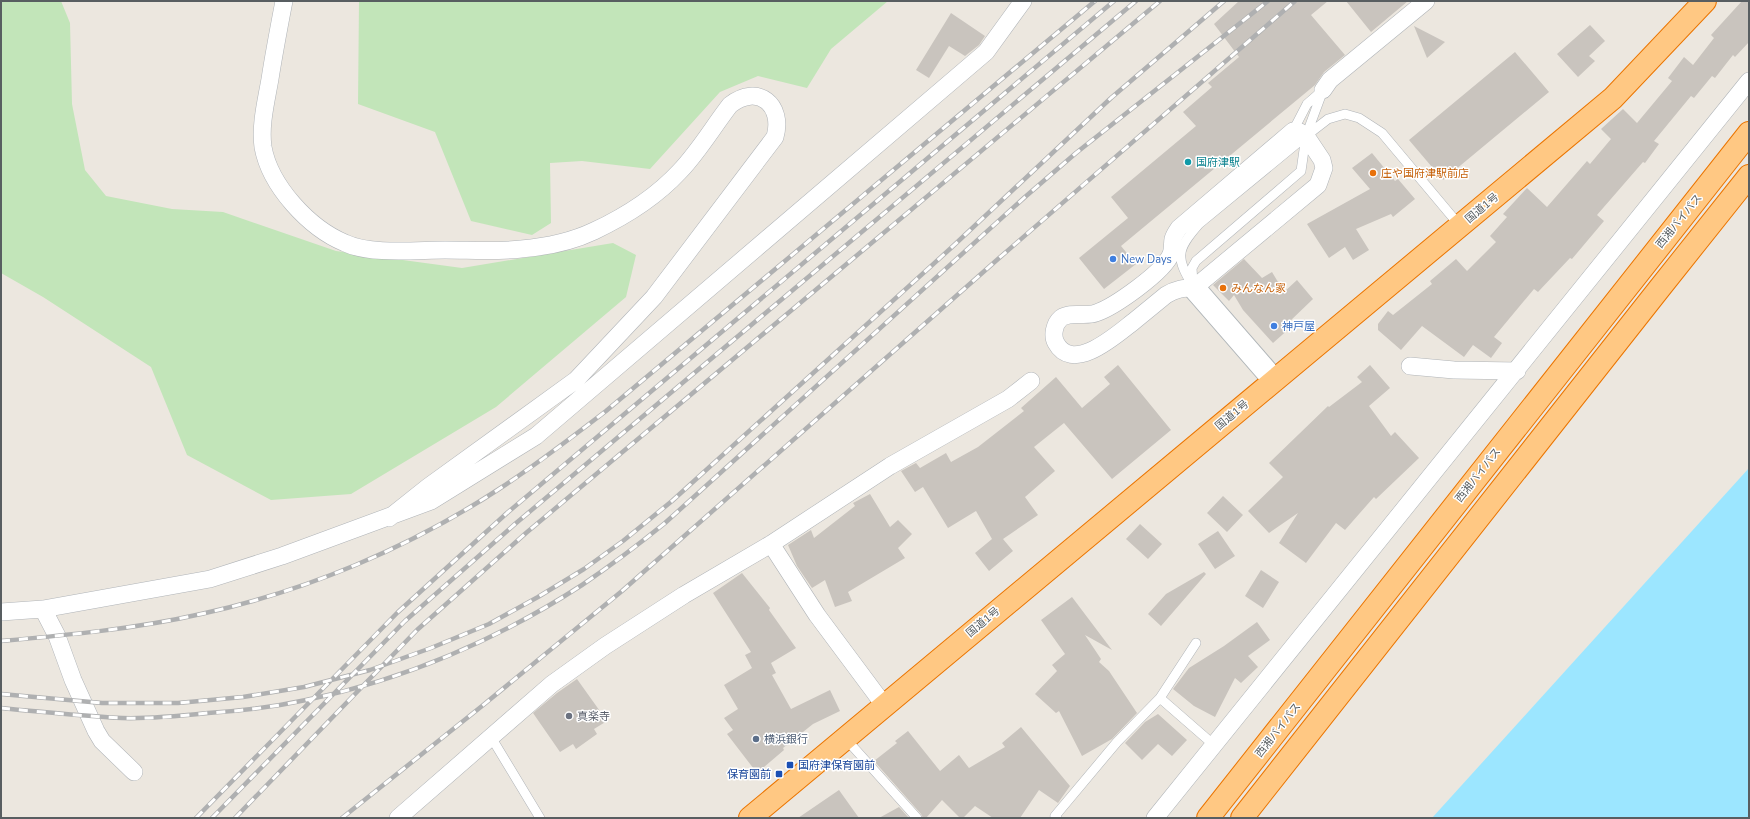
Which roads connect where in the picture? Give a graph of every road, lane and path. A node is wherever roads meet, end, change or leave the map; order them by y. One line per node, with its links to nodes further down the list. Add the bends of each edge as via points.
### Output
1 (284, 1): 16 (street, via 264,111 264,148 268,163 279,183 307,220 346,244 369,249 500,250 522,249 570,240 592,232 630,211 665,186 680,171 730,105 738,100 754,95 763,98 777,116 775,137 654,297 576,380)
2 (1023, 1): 16 (street, via 986,52 536,436 431,501)
3 (1426, 1): 6 (street, via 1330,80)
4 (1706, 1): 10 (highway, 国道1号, via 1613,98)
5 (1749, 81): 13 (street)
6 (1323, 90): 8 (lane); 8 (lane, via 1307,104)
7 (1749, 133): 33 (highway, 西湘バイパス)
8 (1300, 134): 10 (lane, via 1328,119 1345,114 1359,118 1382,133); 11 (lane, via 1199,224 1185,240 1181,250 1181,263); 11 (street, via 1322,160 1324,168 1318,185); 11 (street, via 1179,228 1173,238 1171,254 1157,272 1112,307 1093,314 1074,314 1059,319 1055,326 1055,341 1060,348 1070,354 1079,355 1098,348 1166,295 1176,289)
9 (1749, 176): 34 (highway, via 1658,288)
10 (1460, 226): 14 (highway, 国道1号)
11 (1194, 288): 14 (street)
12 (1410, 366): 13 (street)
13 (1517, 371): 25 (street)
14 (1274, 380): 22 (highway, 国道1号)
15 (1031, 381): 17 (street, via 1008,399 890,466)
16 (389, 518): 18 (street, via 210,579)
17 (771, 544): 22 (street, via 817,615); 23 (street, via 684,595 605,646 552,684)
18 (43, 609): 19 (street); 26 (street, via 57,636 96,731 102,741)
19 (1, 612)
20 (1196, 643): 21 (lane)
21 (1160, 698): 25 (lane); 31 (lane, via 1118,742 1055,816)
22 (884, 705): 24 (highway, 国道1号)
23 (492, 736): 28 (street); 29 (lane)
24 (846, 739): 27 (highway, 国道1号); 30 (lane)
25 (1214, 745): 32 (street)
26 (134, 772)
27 (756, 816)
28 (398, 818)
29 (540, 818)
30 (917, 818)
31 (1057, 818)
32 (1155, 818)
33 (1208, 818)
34 (1242, 818)

